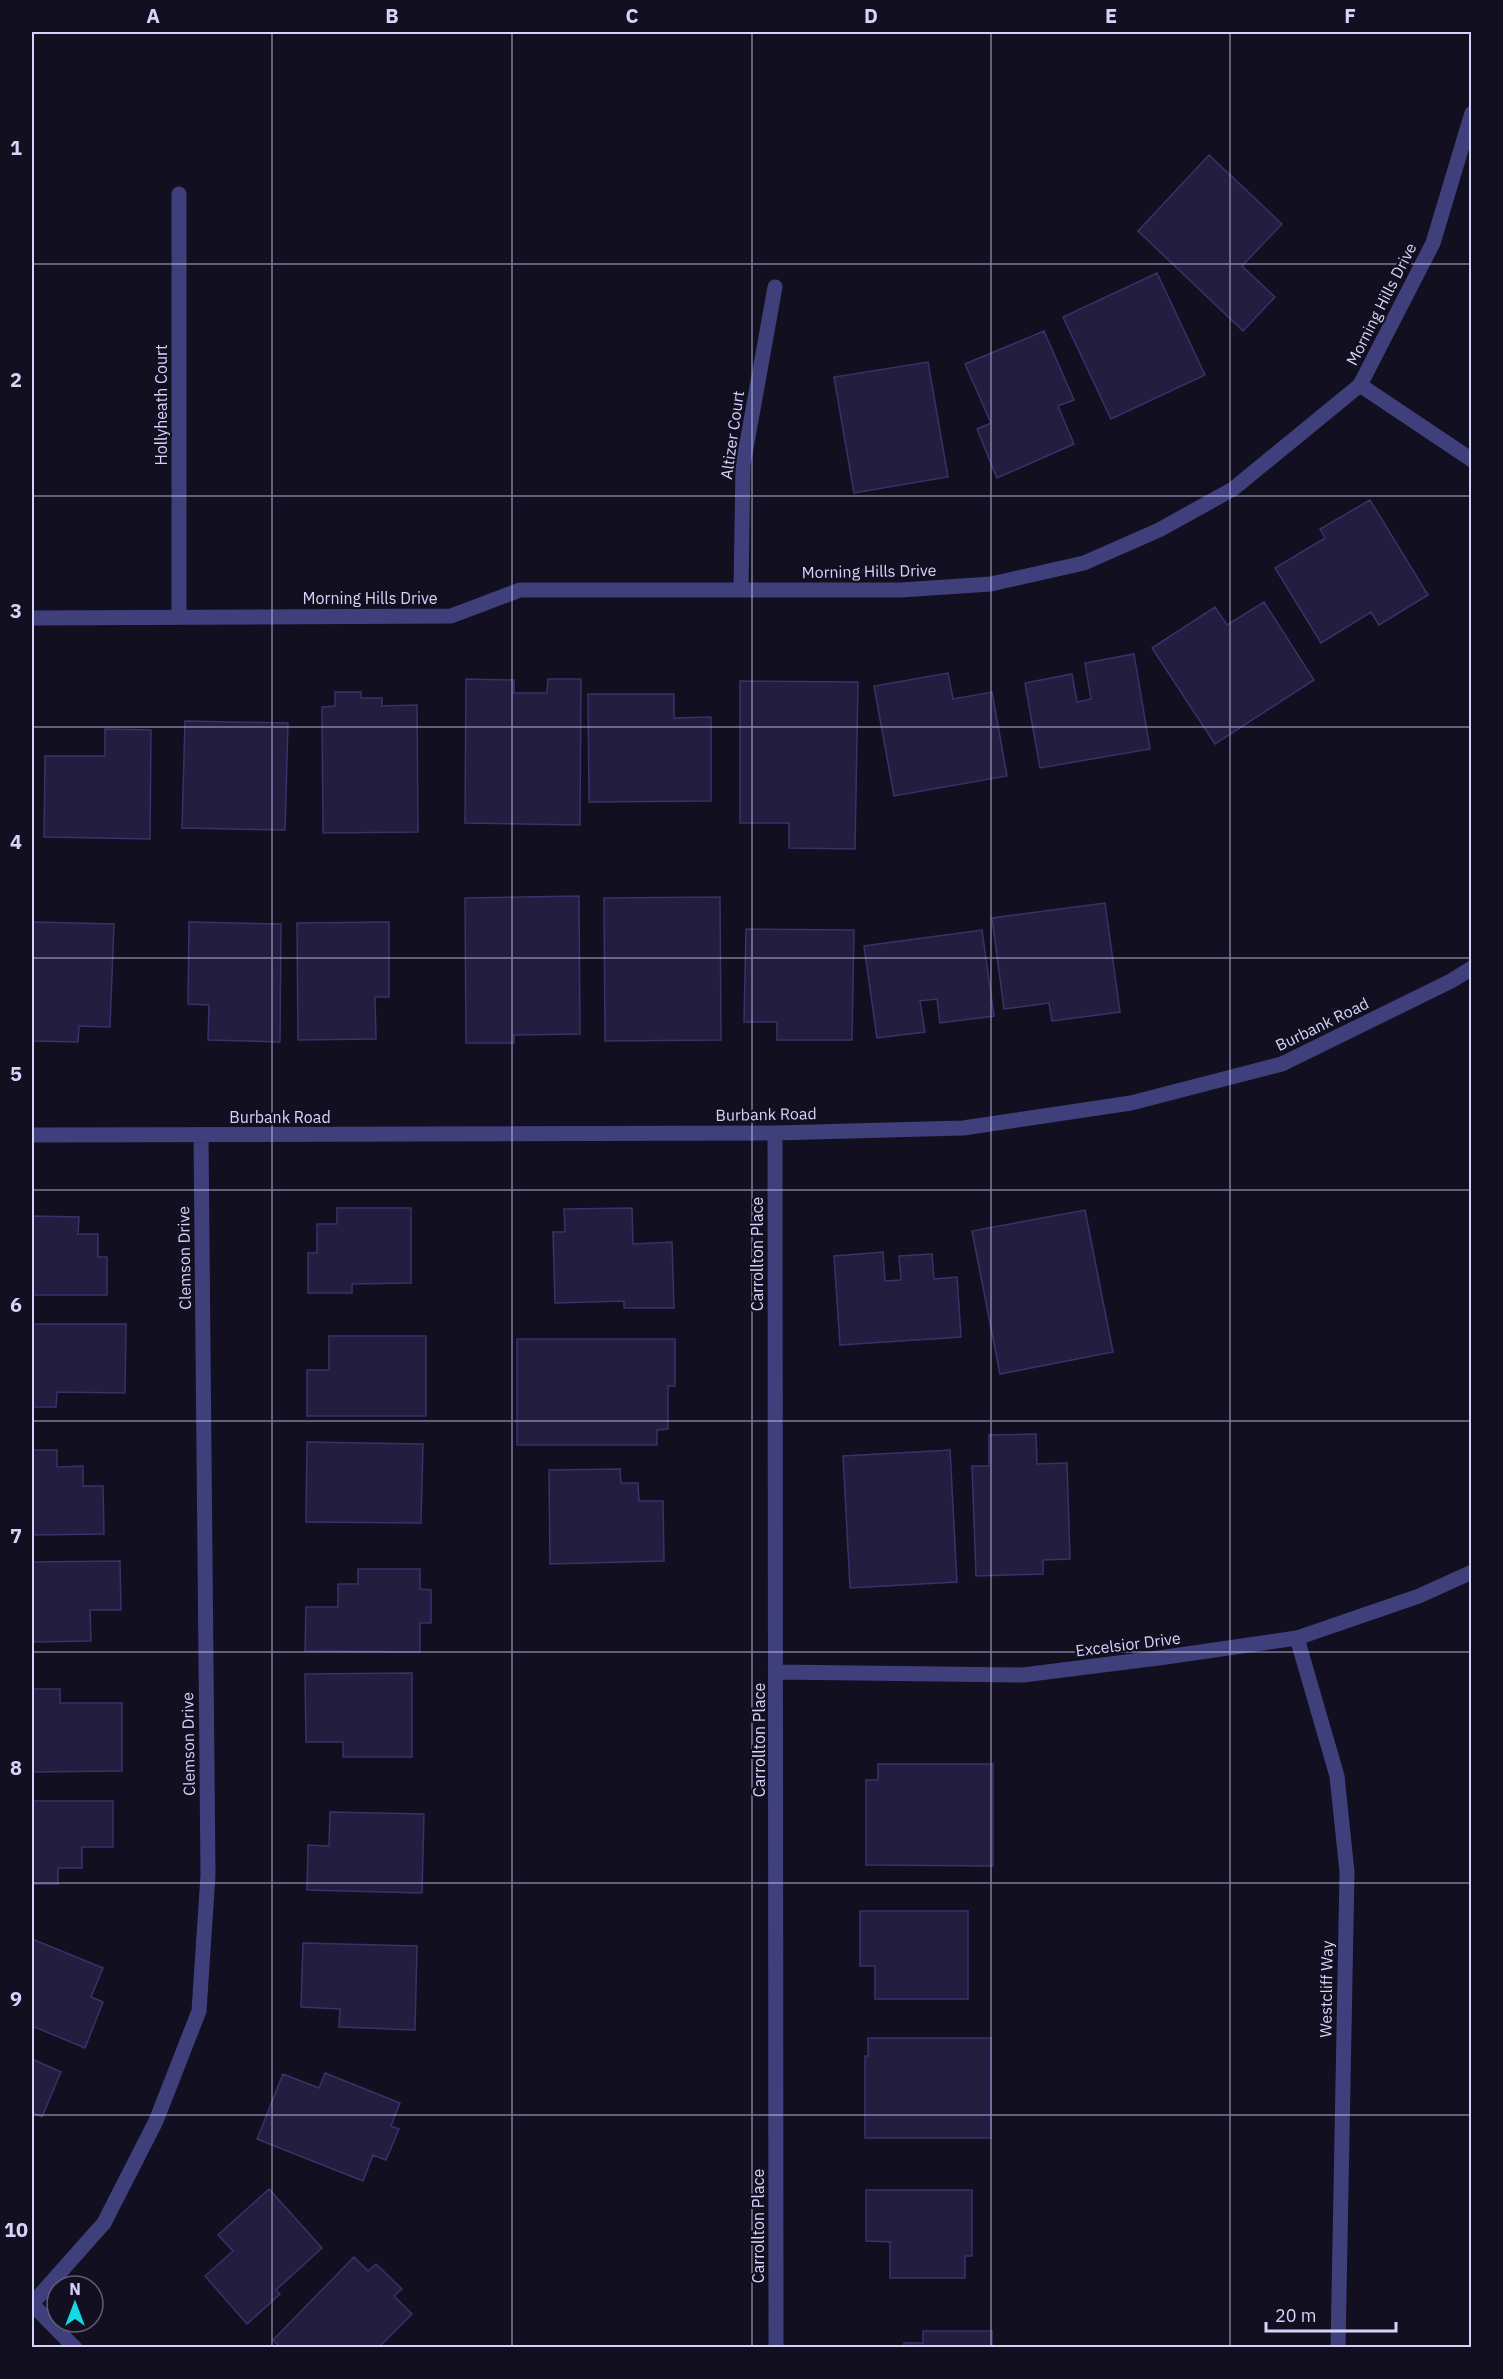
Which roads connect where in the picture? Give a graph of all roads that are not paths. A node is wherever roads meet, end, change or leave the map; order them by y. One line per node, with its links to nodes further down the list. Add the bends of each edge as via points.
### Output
1 (1472, 113): 4 (street, Morning Hills Drive, via 1433,243)
2 (179, 194): 7 (street, Hollyheath Court)
3 (775, 287): 6 (street, Altizer Court, via 743,465)
4 (1360, 385): 5 (street); 6 (street, Morning Hills Drive, via 1233,489 1159,530 1084,563 991,584 901,590)
5 (1472, 460)
6 (741, 590): 7 (street, Morning Hills Drive, via 520,590 451,616)
7 (179, 617): 8 (street, Morning Hills Drive)
8 (32, 618)
9 (1472, 968): 10 (street, Burbank Road, via 1282,1064 1131,1103 963,1128)
10 (775, 1133): 12 (street, Burbank Road); 15 (street, Carrollton Place)
11 (32, 1136): 12 (street, Burbank Road)
12 (201, 1136): 16 (street, Clemson Drive, via 208,1875 199,2011 156,2121 104,2223)
13 (1472, 1572): 14 (street, Excelsior Drive, via 1419,1596)
14 (1298, 1638): 15 (street, Excelsior Drive, via 1023,1675); 19 (street, Westcliff Way, via 1336,1776 1347,1872)
15 (777, 1672): 18 (street, Carrollton Place)
16 (32, 2304): 17 (street)
17 (75, 2348)
18 (776, 2348)
19 (1338, 2348)

